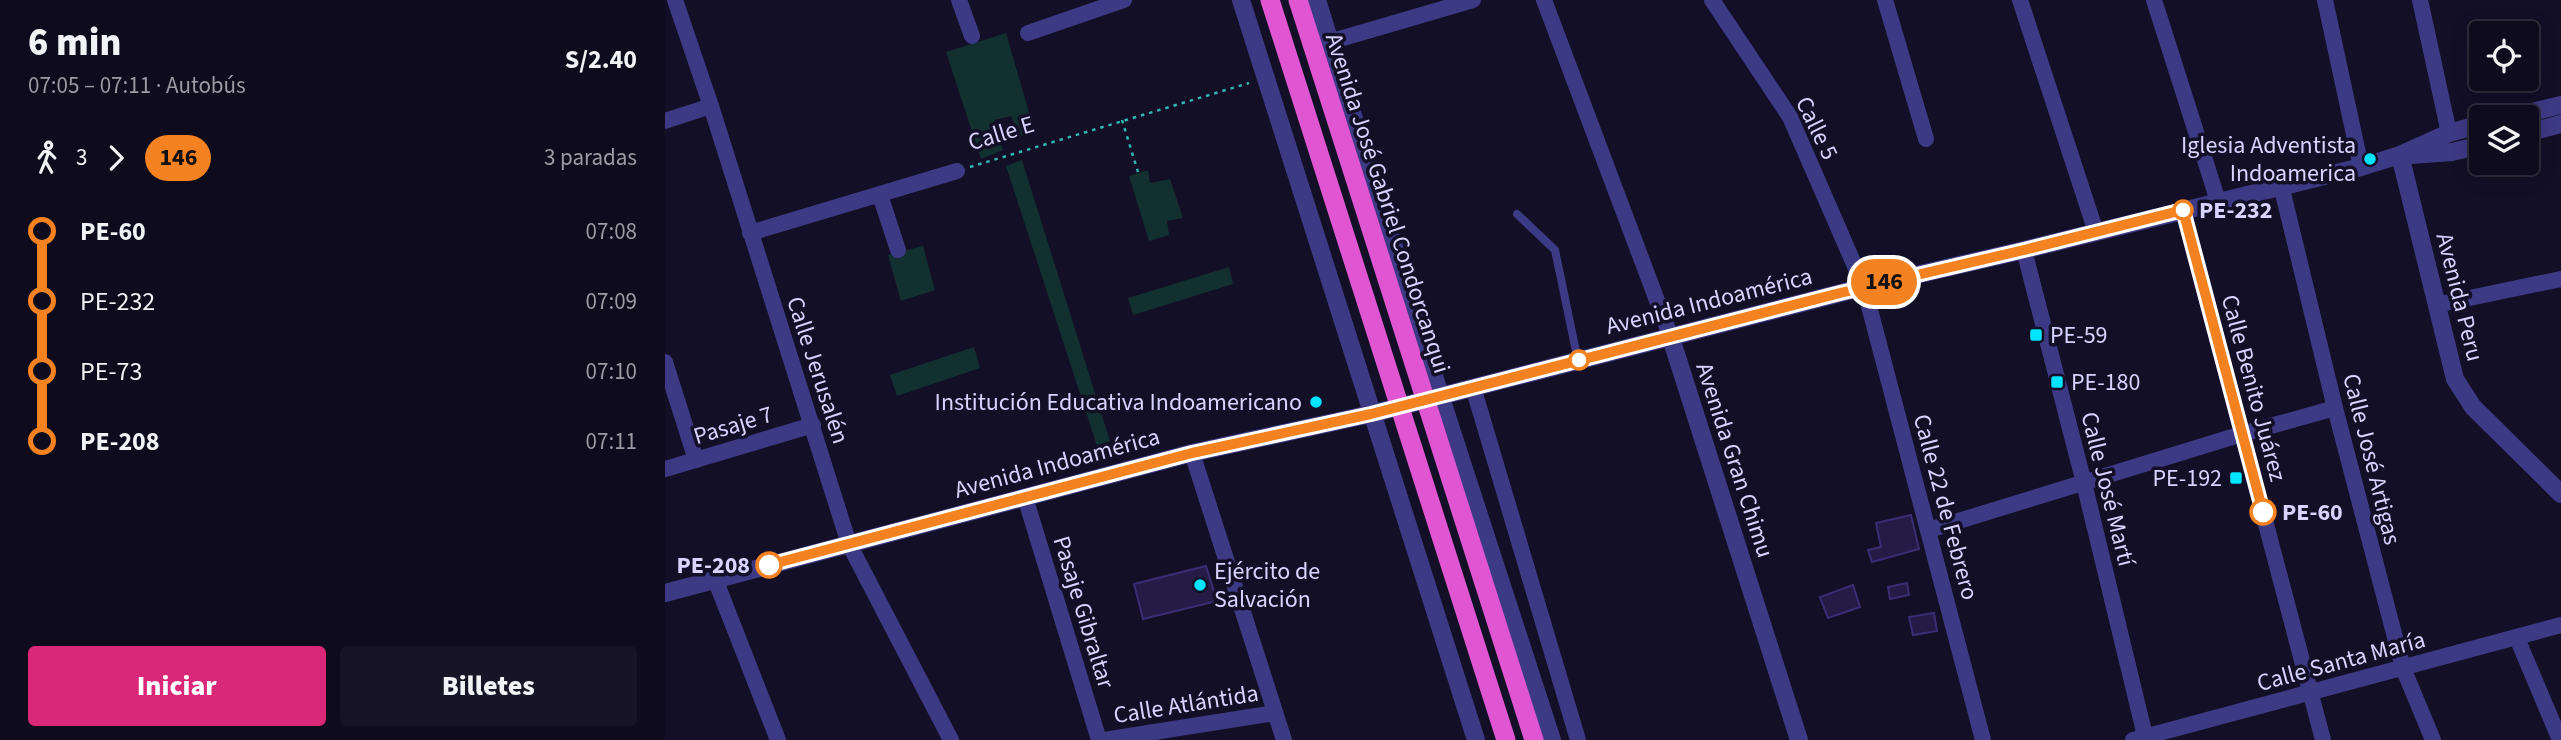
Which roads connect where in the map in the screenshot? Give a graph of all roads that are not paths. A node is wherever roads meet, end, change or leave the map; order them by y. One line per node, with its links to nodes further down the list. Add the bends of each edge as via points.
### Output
1 (675, 0): 20 (street, Calle Jerusalén)
2 (959, 0): 17 (street)
3 (1124, 0): 16 (street)
4 (1241, 0): 51 (street)
5 (1270, 0): 49 (highway, Avenida José Gabriel Condorcanqui)
6 (1298, 0): 18 (highway, Avenida José Gabriel Condorcanqui)
7 (1317, 0): 18 (street, Avenida José Gabriel Condorcanqui)
8 (1473, 0): 18 (street)
9 (1544, 0): 44 (street, Avenida Gran Chimu)
10 (1885, 0): 27 (street)
11 (2020, 0): 37 (street)
12 (2154, 0): 34 (street)
13 (2325, 0): 30 (street)
14 (2420, 0): 26 (street)
15 (1714, 1): 42 (street, Calle 5, via 1790,117)
16 (1028, 33)
17 (972, 36)
18 (1322, 44): 48 (highway, Avenida José Gabriel Condorcanqui)
19 (2561, 105): 21 (street)
20 (711, 106): 22 (street); 38 (street, Calle Jerusalén)
21 (2539, 110)
22 (665, 121)
23 (2561, 124): 25 (street)
24 (2469, 127): 26 (street, Avenida Indoamérica)
25 (2539, 130)
26 (2449, 133): 29 (street, Avenida Indoamérica)
27 (1926, 139)
28 (2469, 148): 29 (street, Avenida Indoamérica)
29 (2400, 155): 30 (street, Avenida Indoamérica); 43 (street, Avenida Peru)
30 (2361, 167): 32 (street, Avenida Indoamérica)
31 (957, 171): 33 (street, Calle E)
32 (2281, 185): 34 (street, Avenida Indoamérica); 50 (street, Calle José Artigas)
33 (880, 195): 38 (street, Calle E); 39 (street)
34 (2218, 201): 35 (street, Avenida Indoamérica)
35 (2183, 210): 37 (street, Avenida Indoamérica); 53 (street, Calle Benito Juárez)
36 (1517, 214): 45 (lane, via 1555,250)
37 (2096, 232): 40 (street, Avenida Indoamérica)
38 (750, 233): 52 (street, Calle Jerusalén)
39 (898, 250)
40 (2024, 250): 42 (street, Avenida Indoamérica); 57 (street, Calle José Martí)
41 (2559, 281): 43 (street)
42 (1864, 287): 44 (street, Avenida Indoamérica); 60 (street, Calle 22 de Febrero)
43 (2436, 305): 58 (street, Avenida Peru, via 2455,379 2473,407)
44 (1670, 335): 45 (street, Avenida Indoamérica); 79 (street, Avenida Gran Chimu)
45 (1578, 361): 47 (street, Avenida Indoamérica)
46 (665, 362): 55 (street)
47 (1473, 387): 48 (street, Avenida Indoamérica); 78 (street)
48 (1433, 397): 49 (street, Avenida Indoamérica); 76 (highway, Avenida José Gabriel Condorcanqui); 77 (street, Avenida José Gabriel Condorcanqui)
49 (1400, 406): 51 (street, Avenida Indoamérica); 75 (highway, Avenida José Gabriel Condorcanqui)
50 (2335, 408): 53 (street); 66 (street, Calle José Artigas)
51 (1371, 414): 54 (street, Avenida Indoamérica); 74 (street)
52 (813, 425): 55 (street, Pasaje 7); 61 (street, Calle Jerusalén)
53 (2242, 434): 57 (street); 67 (street, Calle Benito Juárez)
54 (1192, 453): 59 (street, Avenida Indoamérica); 68 (street)
55 (696, 460): 56 (street, Pasaje 7)
56 (665, 469)
57 (2084, 483): 60 (street); 69 (street, Calle José Martí)
58 (2561, 494)
59 (1025, 497): 61 (street, Avenida Indoamérica); 72 (street, Pasaje Gibraltar)
60 (1929, 530): 80 (street, Calle 22 de Febrero)
61 (849, 544): 62 (street, Avenida Indoamérica); 71 (street, Calle Jerusalén)
62 (715, 579): 63 (street, Avenida Indoamérica); 70 (street)
63 (665, 593)
64 (2561, 625): 65 (street, Calle Santa María)
65 (2517, 638): 66 (street, Calle Santa María); 83 (street)
66 (2403, 668): 67 (street, Calle Santa María); 82 (street, Calle José Artigas)
67 (2311, 693): 69 (street, Calle Santa María); 81 (street, Calle Benito Juárez)
68 (1275, 713): 72 (street, Calle Atlántida); 73 (street)
69 (2141, 739)
70 (778, 740)
71 (951, 740)
72 (1101, 740)
73 (1284, 740)
74 (1476, 740)
75 (1506, 740)
76 (1534, 740)
77 (1552, 740)
78 (1578, 740)
79 (1799, 740)
80 (1983, 740)
81 (2323, 740)
82 (2433, 740)
83 (2560, 740)

